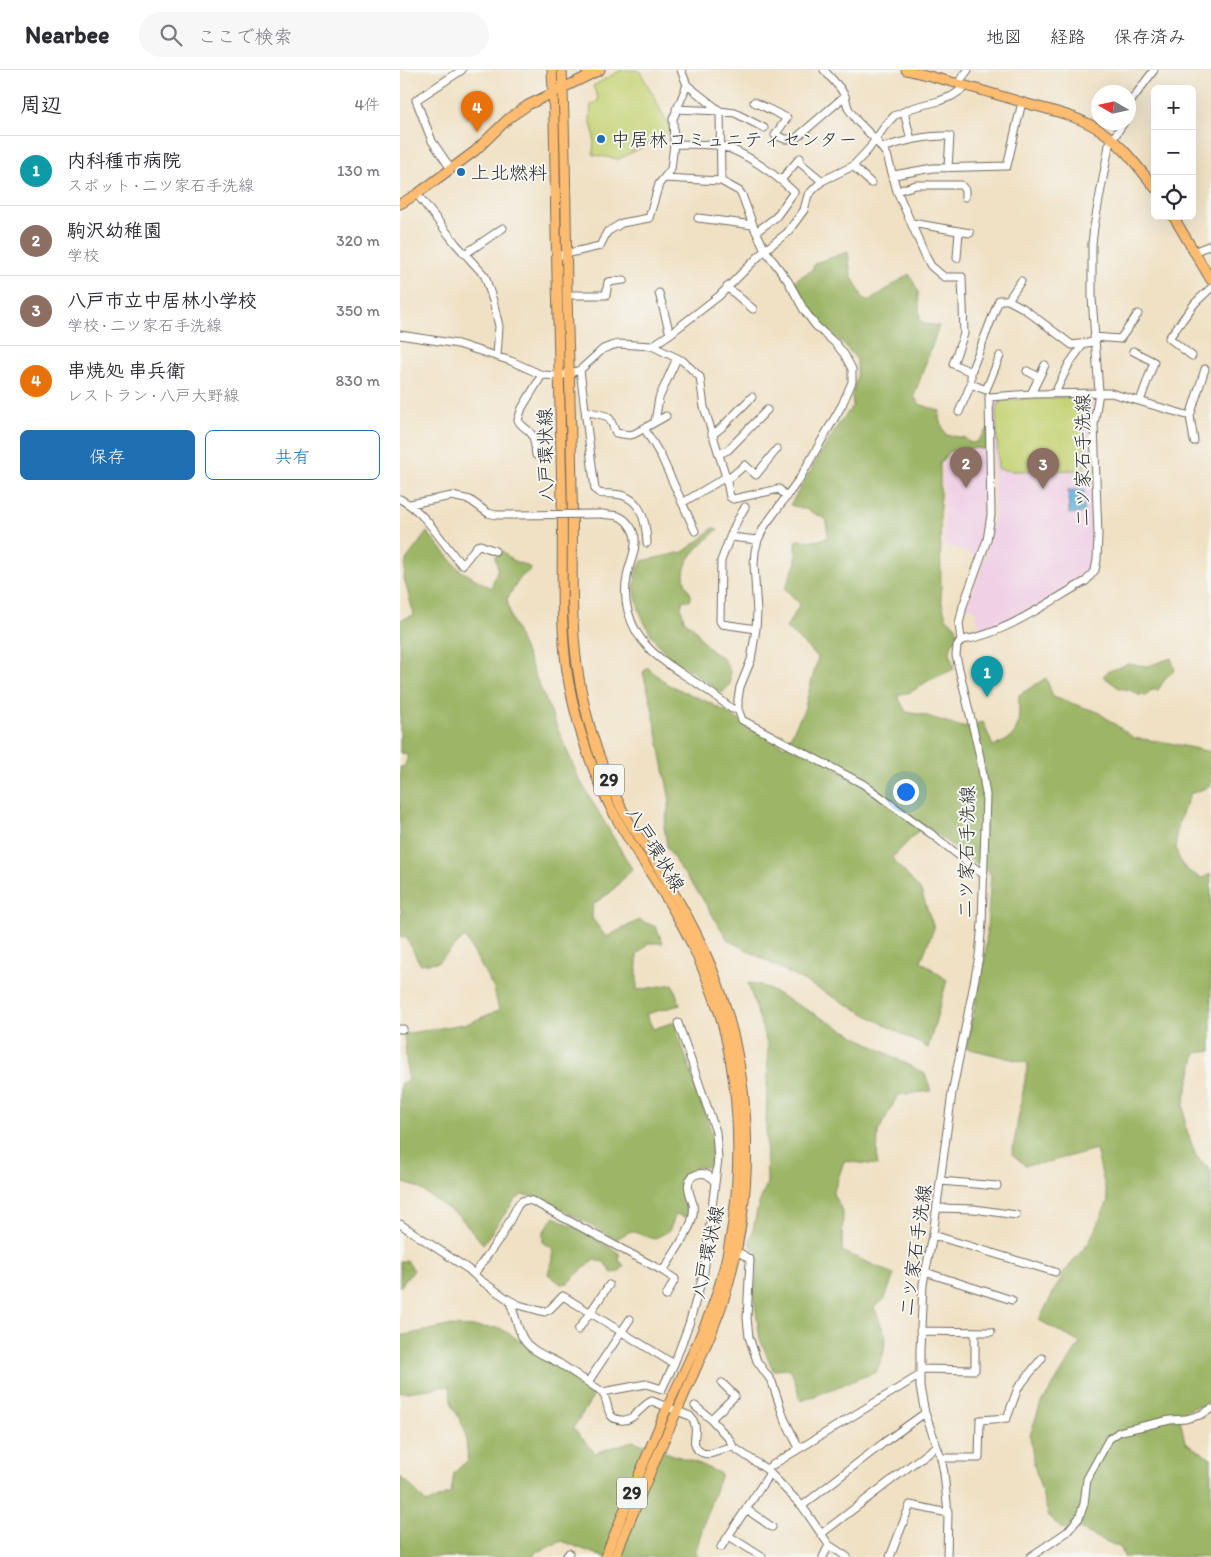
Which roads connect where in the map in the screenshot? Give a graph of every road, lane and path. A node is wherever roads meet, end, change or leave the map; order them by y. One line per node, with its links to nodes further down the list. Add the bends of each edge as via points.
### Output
1 (462, 70): 31 (street, via 416,100 432,142)
2 (552, 70): 13 (main road, 八戸環状線 / 29)
3 (562, 70): 12 (main road, 八戸環状線 / 29)
4 (600, 70): 12 (main road)
5 (681, 70): 11 (street)
6 (824, 70): 15 (street)
7 (906, 70): 10 (main road)
8 (968, 70): 10 (street)
9 (1154, 70): 14 (street)
10 (963, 84): 17 (main road); 20 (street, via 952,96)
11 (687, 85): 18 (street); 19 (street)
12 (563, 88): 13 (main road); 54 (main road, 八戸環状線 / 29)
13 (553, 93): 31 (main road, via 509,118); 55 (main road, 八戸環状線 / 29)
14 (1136, 94)
15 (845, 96): 16 (street, via 795,138 785,139 775,135 787,118); 23 (street, via 848,108)
16 (754, 102)
17 (1022, 102): 25 (main road, via 1092,125); 30 (street, via 1006,166)
18 (676, 109): 19 (street); 26 (street)
19 (720, 111): 21 (street, via 735,113); 27 (street)
20 (904, 112): 23 (street, via 894,116); 24 (street)
21 (764, 128)
22 (1119, 130): 25 (street, 二ツ家石手洗線)
23 (876, 140): 28 (street); 29 (street)
24 (911, 140): 28 (street); 30 (street, via 950,136)
25 (1113, 140): 37 (main road); 69 (street, 二ツ家石手洗線, via 1104,169 1094,227)
26 (674, 144): 27 (street); 33 (street, via 671,169)
27 (721, 145): 34 (street); 35 (street)
28 (882, 148): 32 (street)
29 (853, 166): 36 (street); 38 (street)
30 (948, 168): 32 (street)
31 (451, 169): 40 (main road)
32 (894, 175): 39 (street)
33 (664, 178): 34 (street); 54 (street, via 659,184 649,218 622,223 607,232 600,246)
34 (721, 180): 47 (street, via 742,195)
35 (782, 180): 36 (street, via 799,159); 47 (street, via 794,192 776,217)
36 (822, 181): 51 (street, via 808,195 804,210 787,233)
37 (1151, 183)
38 (870, 184)
39 (897, 191): 41 (street, via 916,185 961,185); 45 (street)
40 (417, 194): 42 (main road); 53 (street)
41 (965, 197)
42 (402, 200)
43 (698, 218): 47 (street)
44 (1175, 220): 52 (main road)
45 (912, 223): 48 (street); 81 (street, via 931,266 944,277 962,277 964,334 952,364)
46 (503, 228): 53 (street)
47 (754, 229): 51 (street)
48 (959, 231): 49 (street); 56 (street)
49 (970, 233)
50 (1211, 245): 52 (street)
51 (765, 250): 60 (street); 105 (street, via 804,310 836,344 852,369 849,392)
52 (1193, 252): 58 (main road)
53 (465, 254): 73 (street, via 486,276 498,326)
54 (567, 254): 55 (street); 63 (main road, 八戸環状線 / 29)
55 (557, 256): 84 (main road, 八戸環状線 / 29)
56 (957, 258)
57 (624, 280): 63 (street, via 608,282 606,295)
58 (1211, 280)
59 (1021, 281): 64 (street)
60 (727, 287): 65 (street); 67 (street)
61 (1211, 288): 75 (street, via 1195,303 1169,338)
62 (660, 293): 67 (street)
63 (568, 295): 82 (main road, 八戸環状線 / 29)
64 (1008, 300): 70 (street, via 1072,345); 81 (street, via 999,300)
65 (753, 309)
66 (1138, 314): 69 (street, via 1120,339)
67 (670, 334): 71 (street)
68 (400, 335): 73 (street, via 452,342)
69 (1094, 340): 70 (street); 87 (street, 二ツ家石手洗線)
70 (1084, 344): 88 (street, via 1069,364)
71 (652, 346): 76 (street); 79 (street, via 611,346 602,349)
72 (1133, 351): 91 (street, via 1154,362)
73 (497, 356): 83 (street)
74 (1000, 356): 86 (street, via 986,390)
75 (1192, 356)
76 (677, 358): 97 (street, via 659,398); 99 (street, via 700,377)
77 (1045, 365): 85 (street)
78 (1205, 369): 96 (street)
79 (580, 370): 82 (street); 92 (street)
80 (1027, 371): 85 (street)
81 (971, 372): 86 (street)
82 (570, 373): 84 (street); 127 (main road, 八戸環状線 / 29, via 573,599 580,681 588,723 603,767 623,811 682,905 704,949 729,1018 743,1084 747,1128 747,1164)
83 (542, 375): 84 (street); 103 (street, via 518,420 533,436)
84 (560, 376): 150 (main road, 八戸環状線 / 29, via 564,646 569,683 594,773 616,817 673,909 706,976 720,1016 736,1105 734,1210 727,1253 716,1297)
85 (1039, 377): 89 (street)
86 (971, 384): 94 (street)
87 (1099, 392): 88 (street); 91 (street); 116 (street, 二ツ家石手洗線, via 1094,425 1098,535 1095,570 1086,581 995,632)
88 (1055, 393): 89 (street)
89 (1031, 394): 116 (street, via 989,397 991,515 987,540 963,606 959,624)
90 (752, 397): 99 (street)
91 (1140, 401): 96 (street)
92 (586, 410): 98 (street, via 606,416 614,431 620,434 629,435); 113 (street, via 595,489 601,494 621,495 632,500 644,517)
93 (766, 410): 102 (street, via 728,450)
94 (959, 412)
95 (666, 416): 97 (street)
96 (1190, 416): 100 (street)
97 (655, 422): 98 (street)
98 (644, 428): 107 (street, via 661,456)
99 (712, 435): 102 (street)
100 (1194, 441)
101 (777, 449): 104 (street, via 756,475 745,465)
102 (719, 454): 104 (street)
103 (536, 455)
104 (726, 478): 105 (street, via 733,499 779,489); 107 (street)
105 (787, 497): 112 (street)
106 (400, 499): 108 (street)
107 (682, 503): 110 (street)
108 (410, 504): 114 (street, via 435,529 462,565 480,545); 117 (street, bridge, via 452,496 470,500 496,515 602,514 617,516 627,522 634,531 636,543 627,576 628,611 639,636 662,661 732,709)
109 (745, 508): 111 (street)
110 (695, 532)
111 (730, 537): 112 (street); 115 (street, via 721,561 720,621 725,625)
112 (758, 540): 115 (street, via 754,564)
113 (647, 543)
114 (495, 552)
115 (756, 629): 117 (street, via 751,660 740,688)
116 (962, 640): 118 (street, 二ツ家石手洗線, via 956,646 956,656 986,795)
117 (738, 709): 118 (street, via 742,720 863,784)
118 (984, 875): 120 (street, 二ツ家石手洗線, via 979,956 952,1093)
119 (678, 1023): 121 (street, via 716,1132 718,1159)
120 (941, 1181): 122 (street); 123 (street, 二ツ家石手洗線)
121 (714, 1182): 128 (street, via 703,1173 690,1179 687,1186 693,1216); 144 (street, via 704,1272)
122 (997, 1186)
123 (937, 1208): 124 (street); 126 (street, 二ツ家石手洗線)
124 (1016, 1215)
125 (400, 1224): 131 (street)
126 (933, 1235): 129 (street, 二ツ家石手洗線); 130 (street)
127 (736, 1252): 150 (main road, 八戸環状線 / 29, via 724,1300 710,1336); 157 (street, via 750,1260 747,1318 757,1361 772,1382 784,1418)
128 (663, 1271): 131 (street, via 527,1200 518,1205 502,1235); 133 (street, via 675,1279)
129 (925, 1272): 135 (street); 139 (street, 二ツ家石手洗線)
130 (1055, 1272)
131 (474, 1274): 134 (street)
132 (609, 1285): 136 (street)
133 (666, 1296)
134 (509, 1300): 136 (street, via 544,1312 563,1296); 146 (street, via 519,1330 530,1347)
135 (1012, 1300)
136 (590, 1313): 138 (street); 140 (street)
137 (630, 1319): 140 (street)
138 (578, 1330)
139 (920, 1331): 141 (street); 145 (street, 二ツ家石手洗線)
140 (621, 1332): 144 (street); 146 (street)
141 (975, 1332): 142 (street); 145 (street, via 975,1370)
142 (991, 1332)
143 (1042, 1358): 158 (street, via 1018,1388 1007,1418 980,1420 979,1458)
144 (674, 1364): 148 (street, via 662,1389 646,1384)
145 (920, 1372): 152 (street, 二ツ家石手洗線); 157 (street)
146 (588, 1382): 148 (street)
147 (722, 1383): 153 (street, via 735,1396)
148 (603, 1392): 150 (street, via 614,1419 625,1421 652,1401)
149 (695, 1406): 153 (street)
150 (673, 1408): 154 (main road, 八戸環状線 / 29); 156 (street, via 695,1421 697,1449 712,1454)
151 (1211, 1409): 175 (street, via 1200,1416 1119,1432 1109,1439 1087,1479 1079,1518 1067,1532)
152 (924, 1413): 155 (street, 二ツ家石手洗線); 160 (street)
153 (711, 1419): 156 (street)
154 (664, 1430): 168 (main road, 八戸環状線 / 29); 169 (main road, 八戸環状線 / 29)
155 (936, 1446): 158 (street, 二ツ家石手洗線); 164 (street)
156 (733, 1447): 159 (street)
157 (799, 1448): 159 (street)
158 (941, 1458): 162 (street, 二ツ家石手洗線)
159 (768, 1471): 160 (street); 161 (street)
160 (802, 1506): 164 (street)
161 (746, 1510): 163 (street); 165 (street)
162 (948, 1513): 173 (street, via 910,1506); 174 (street, 二ツ家石手洗線)
163 (772, 1527)
164 (821, 1534): 166 (street)
165 (729, 1536): 167 (street); 170 (street)
166 (830, 1545): 171 (street); 172 (street)
167 (721, 1547)
168 (605, 1557)
169 (615, 1557)
170 (762, 1557)
171 (823, 1557)
172 (847, 1557)
173 (890, 1557)
174 (947, 1557)
175 (1030, 1557)

